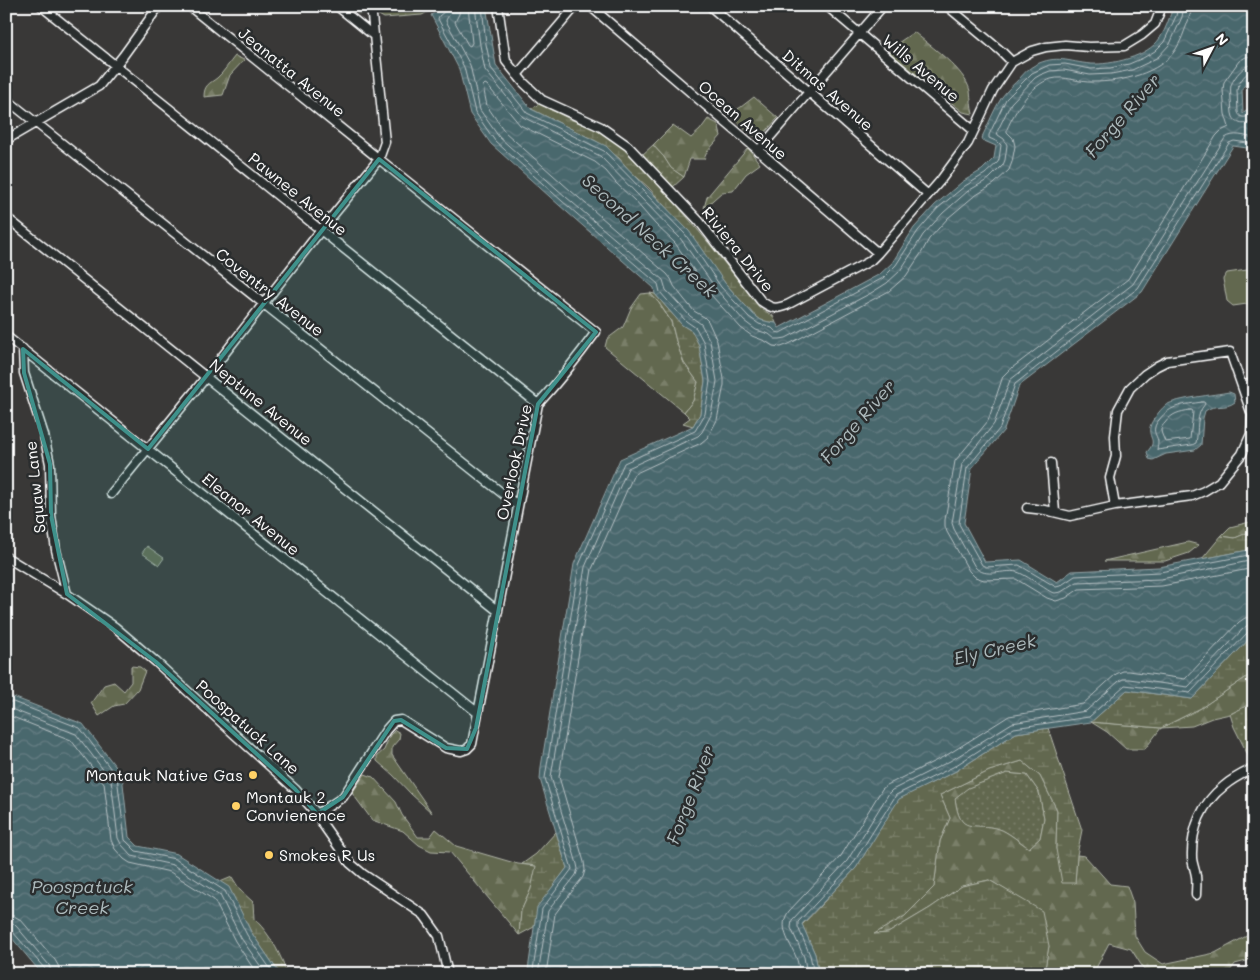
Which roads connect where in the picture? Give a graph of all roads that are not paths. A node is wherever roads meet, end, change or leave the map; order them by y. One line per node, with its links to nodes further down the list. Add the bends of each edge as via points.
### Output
1 (41, 6): 17 (street, Pawnee Avenue)
2 (159, 6): 17 (street)
3 (189, 6): 25 (street, Jeanatta Avenue)
4 (337, 6): 15 (street)
5 (371, 6): 15 (street)
6 (498, 6): 18 (street, Riviera Drive, via 506,61)
7 (576, 6): 18 (street)
8 (590, 6): 24 (street, Ocean Avenue)
9 (710, 6): 19 (street, Ditmas Avenue)
10 (827, 6): 14 (street, Wills Avenue)
11 (883, 6): 14 (street)
12 (947, 6): 16 (street)
13 (1162, 6): 16 (street, Riviera Drive, via 1155,24 1124,46 1046,47)
14 (860, 34): 19 (street); 22 (street, Wills Avenue)
15 (374, 36): 25 (street, via 385,142)
16 (1012, 62): 22 (street, Riviera Drive, via 993,90)
17 (115, 66): 21 (street, via 99,86); 28 (street, Pawnee Avenue)
18 (517, 75): 29 (street, Riviera Drive, via 542,100 601,127 628,146 699,221 761,301 772,308 786,305 870,261)
19 (810, 91): 24 (street); 26 (street, Ditmas Avenue)
20 (6, 99): 21 (street, Coventry Avenue)
21 (36, 122): 23 (street); 30 (street, Coventry Avenue)
22 (973, 130): 26 (street, Riviera Drive, via 968,143)
23 (6, 140)
24 (758, 151): 29 (street, Ocean Avenue)
25 (379, 159): 28 (street); 36 (street, Overlook Drive, via 596,332)
26 (927, 194): 29 (street, Riviera Drive)
27 (6, 217): 33 (street, Neptune Avenue)
28 (321, 230): 30 (street); 36 (street, Pawnee Avenue)
29 (878, 253)
30 (263, 304): 33 (street); 40 (street, Coventry Avenue)
31 (6, 336): 32 (street, Eleanor Avenue)
32 (23, 349): 37 (street, Eleanor Avenue); 45 (street, Squaw Lane, via 24,374 50,464 51,516)
33 (207, 376): 37 (street); 46 (street, Neptune Avenue)
34 (1254, 382): 35 (street)
35 (1243, 386): 41 (street, via 1252,415 1251,434 1242,454 1219,482 1192,496); 41 (street, via 1230,352 1167,361 1130,388 1118,410 1116,456 1110,478)
36 (538, 404): 40 (street, Overlook Drive)
37 (148, 449): 39 (street); 47 (street, Eleanor Avenue)
38 (1051, 463): 43 (street)
39 (111, 494)
40 (517, 505): 46 (street, Overlook Drive)
41 (1115, 506): 43 (street, via 1070,516)
42 (1027, 508): 43 (street)
43 (1055, 512)
44 (6, 557): 45 (street, Poospatuck Lane)
45 (67, 594): 49 (street, Poospatuck Lane, via 115,627 156,662 295,789)
46 (498, 610): 47 (street, Overlook Drive)
47 (478, 713): 49 (street, Overlook Drive, via 472,744 461,750 446,748 402,720 394,721 343,797)
48 (1254, 768): 50 (street, via 1223,786 1196,824 1192,841)
49 (317, 814): 51 (street, Poospatuck Lane, via 350,863 424,915 440,936)
50 (1196, 895)
51 (448, 974)

